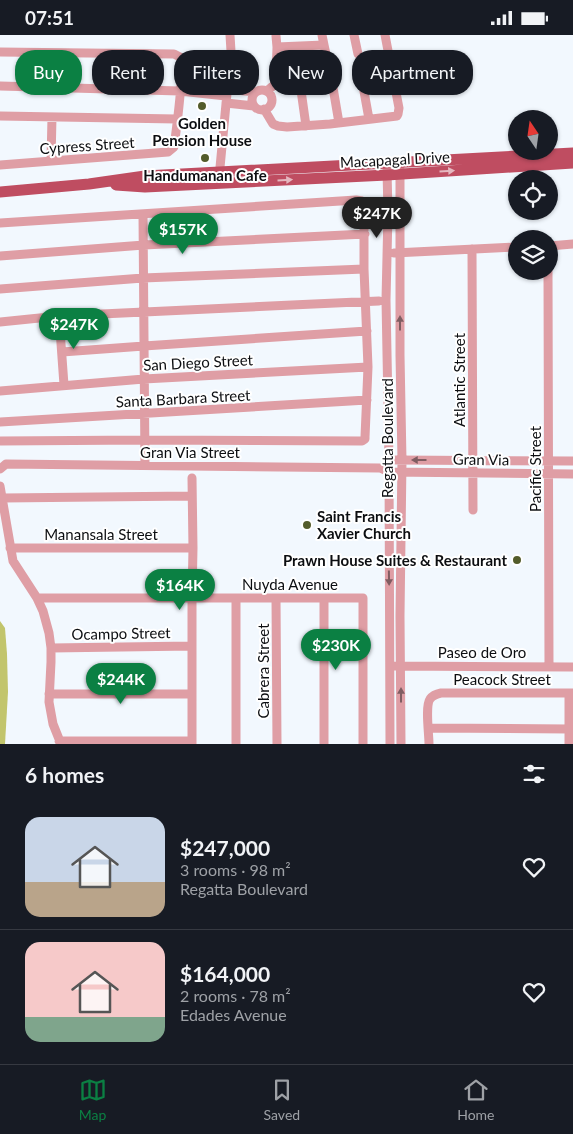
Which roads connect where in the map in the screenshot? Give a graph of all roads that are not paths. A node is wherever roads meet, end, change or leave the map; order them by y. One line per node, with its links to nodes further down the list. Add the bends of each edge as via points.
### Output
1 (230, 35): 21 (street)
2 (322, 35): 6 (street)
3 (354, 35): 27 (street)
4 (385, 35): 27 (street, via 399,112 394,116)
5 (276, 36): 7 (street)
6 (324, 45): 7 (street); 8 (street)
7 (277, 47): 14 (street, via 276,79)
8 (325, 50)
9 (0, 52): 10 (street, Cypress Street)
10 (174, 54)
11 (0, 86): 12 (street)
12 (174, 91)
13 (259, 91): 14 (street)
14 (267, 91): 23 (street, via 272,101)
15 (180, 95): 26 (street, Cypress Street)
16 (217, 95): 21 (street)
17 (233, 95): 21 (street)
18 (253, 95): 22 (street, via 251,99)
19 (302, 95): 29 (street)
20 (335, 95): 28 (street)
21 (226, 96): 22 (street); 38 (street)
22 (254, 106): 23 (street)
23 (264, 109): 29 (street, via 273,124)
24 (0, 115): 25 (street)
25 (52, 117): 26 (street); 31 (street)
26 (177, 119): 31 (street, Cypress Street, via 174,147 168,152)
27 (369, 119): 28 (street)
28 (340, 123): 29 (street)
29 (306, 126)
30 (573, 153): 33 (main road, Macapagal Drive)
31 (51, 161): 35 (street, Cypress Street)
32 (387, 162): 33 (main road, Macapagal Drive); 36 (street, Regatta Boulevard); 38 (main road, Macapagal Drive)
33 (400, 162): 37 (street, Regatta Boulevard)
34 (573, 163): 37 (main road, Macapagal Drive, one-way to 34)
35 (0, 165)
36 (388, 175): 37 (main road, Macapagal Drive); 38 (main road, Macapagal Drive, one-way to 36); 49 (street, Regatta Boulevard)
37 (400, 175): 48 (street, Regatta Boulevard)
38 (219, 177): 39 (main road, via 145,176)
39 (0, 192)
40 (143, 214): 41 (street); 42 (street, via 356,200 364,203); 44 (street)
41 (0, 223)
42 (365, 234): 44 (street); 51 (street)
43 (573, 244): 45 (street)
44 (144, 245): 50 (street); 52 (street)
45 (558, 245)
46 (508, 247): 47 (street)
47 (472, 249): 48 (street); 76 (street, Atlantic Street)
48 (400, 253): 49 (street); 64 (street, Regatta Boulevard, one-way to 48)
49 (388, 254): 63 (street, Regatta Boulevard)
50 (0, 256)
51 (364, 269): 52 (street); 56 (street)
52 (144, 278): 54 (street); 57 (street)
53 (548, 280): 77 (street, Pacific Street)
54 (0, 289)
55 (379, 301): 56 (street)
56 (366, 302): 57 (street); 60 (street)
57 (143, 311): 58 (street); 61 (street)
58 (59, 316): 59 (street); 62 (street)
59 (0, 322)
60 (367, 331): 61 (street); 65 (street)
61 (144, 346): 62 (street); 66 (street)
62 (62, 353): 67 (street)
63 (387, 355): 64 (street); 74 (street, Regatta Boulevard)
64 (400, 355): 75 (street, Regatta Boulevard)
65 (368, 367): 66 (street, San Diego Street); 69 (street)
66 (144, 379): 67 (street, San Diego Street); 70 (street)
67 (64, 385): 68 (street, San Diego Street)
68 (0, 391)
69 (367, 400): 70 (street, Santa Barbara Street); 72 (street, via 365,439 362,441)
70 (146, 414): 71 (street, Santa Barbara Street); 72 (street)
71 (0, 422)
72 (145, 439): 73 (street); 79 (street)
73 (0, 441)
74 (389, 460): 75 (street, Gran Via); 80 (street); 82 (street, Regatta Boulevard)
75 (402, 460): 76 (street, Gran Via, one-way to 75); 83 (street, Regatta Boulevard)
76 (473, 460): 77 (street, Gran Via); 84 (street, Atlantic Street)
77 (549, 461): 78 (street, Gran Via); 85 (street, Pacific Street)
78 (573, 461)
79 (145, 465): 80 (street, Gran Via Street); 81 (street, Gran Via Street, via 6,463)
80 (380, 467): 82 (street, Gran Via Street)
81 (0, 468)
82 (389, 472): 83 (street, Gran Via); 101 (street, Regatta Boulevard, one-way to 101)
83 (402, 472): 84 (street, Gran Via); 102 (street, Regatta Boulevard)
84 (473, 473): 85 (street, Gran Via); 91 (street, Atlantic Street)
85 (549, 474): 86 (street, Gran Via); 103 (street, Pacific Street)
86 (573, 474)
87 (192, 478): 89 (street)
88 (0, 486): 90 (street)
89 (192, 496): 90 (street); 93 (street)
90 (3, 498): 92 (street)
91 (473, 510)
92 (10, 548): 93 (street, Manansala Street); 94 (street, via 15,566)
93 (193, 549): 95 (street)
94 (37, 598): 95 (street, Nuyda Avenue); 100 (street)
95 (192, 598): 96 (street, Nuyda Avenue); 99 (street)
96 (236, 598): 97 (street, Nuyda Avenue); 112 (street)
97 (276, 598): 98 (street, Nuyda Avenue); 113 (street, Cabrera Street)
98 (324, 598): 114 (street); 115 (street, Nuyda Avenue, via 363,598)
99 (192, 646): 100 (street, Ocampo Street); 105 (street)
100 (51, 648): 107 (street)
101 (390, 666): 102 (street, Paseo de Oro); 116 (street, Regatta Boulevard)
102 (401, 666): 103 (street, Paseo de Oro); 117 (street, Regatta Boulevard, one-way to 102)
103 (549, 667): 104 (street, Paseo de Oro)
104 (573, 667)
105 (192, 693): 107 (street); 111 (street)
106 (571, 693): 108 (street, Peacock Street, via 435,694 428,706); 109 (street)
107 (49, 694): 110 (street)
108 (429, 728): 109 (street); 118 (street)
109 (569, 729): 119 (street)
110 (60, 742): 111 (street)
111 (192, 743)
112 (236, 744)
113 (277, 744)
114 (324, 744)
115 (363, 744)
116 (390, 744)
117 (401, 744)
118 (429, 744)
119 (569, 744)

